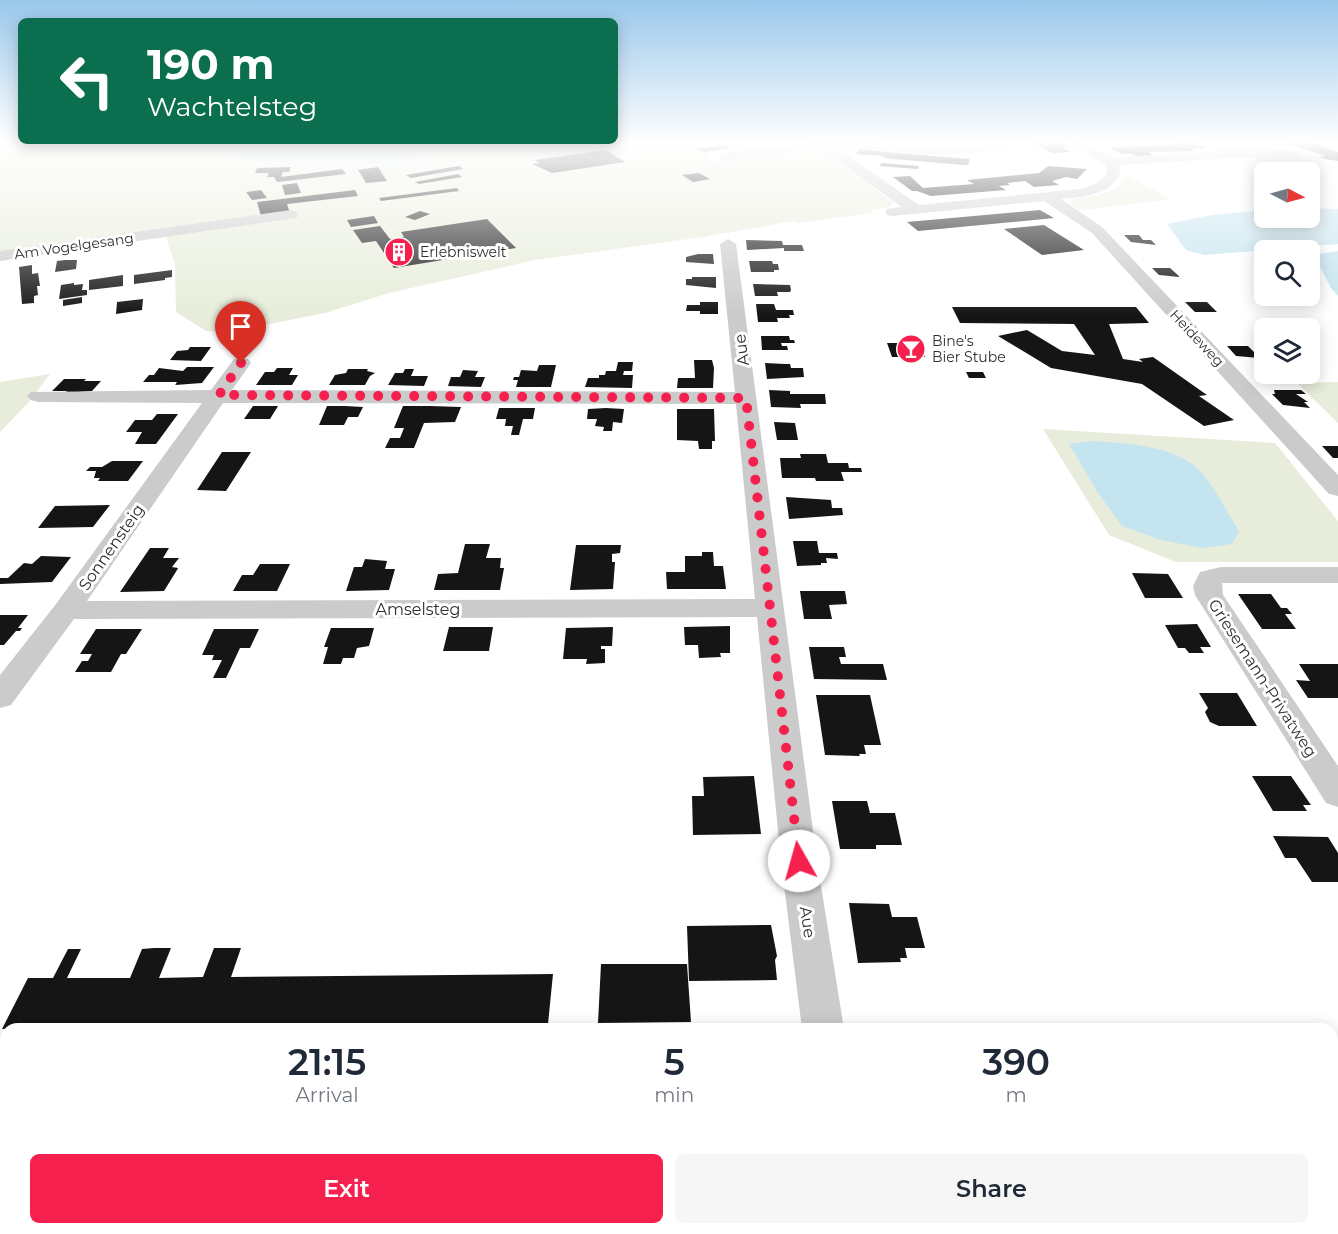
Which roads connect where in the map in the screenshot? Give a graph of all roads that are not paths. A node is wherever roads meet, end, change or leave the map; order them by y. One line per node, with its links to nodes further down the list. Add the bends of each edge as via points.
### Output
1 (902, 200): 4 (street)
2 (1028, 200): 4 (street)
3 (1050, 200): 13 (street, Heideweg, via 1103,236)
4 (915, 209): 5 (street)
5 (892, 212)
6 (291, 216): 8 (street, Am Vogelgesang)
7 (728, 244): 12 (street, Aue)
8 (0, 256)
9 (241, 363): 10 (street, Sonnensteig)
10 (219, 395): 11 (street); 12 (street); 16 (street, Sonnensteig)
11 (38, 396)
12 (746, 398): 15 (street, Aue)
13 (1338, 489)
14 (1338, 575): 18 (street, Griesemann-Privatweg, via 1221,575 1210,578 1207,586 1209,595)
15 (770, 608): 16 (street, Amselsteg); 19 (street, Aue)
16 (66, 610): 17 (street, Sonnensteig)
17 (0, 698)
18 (1338, 794)
19 (822, 1023)

